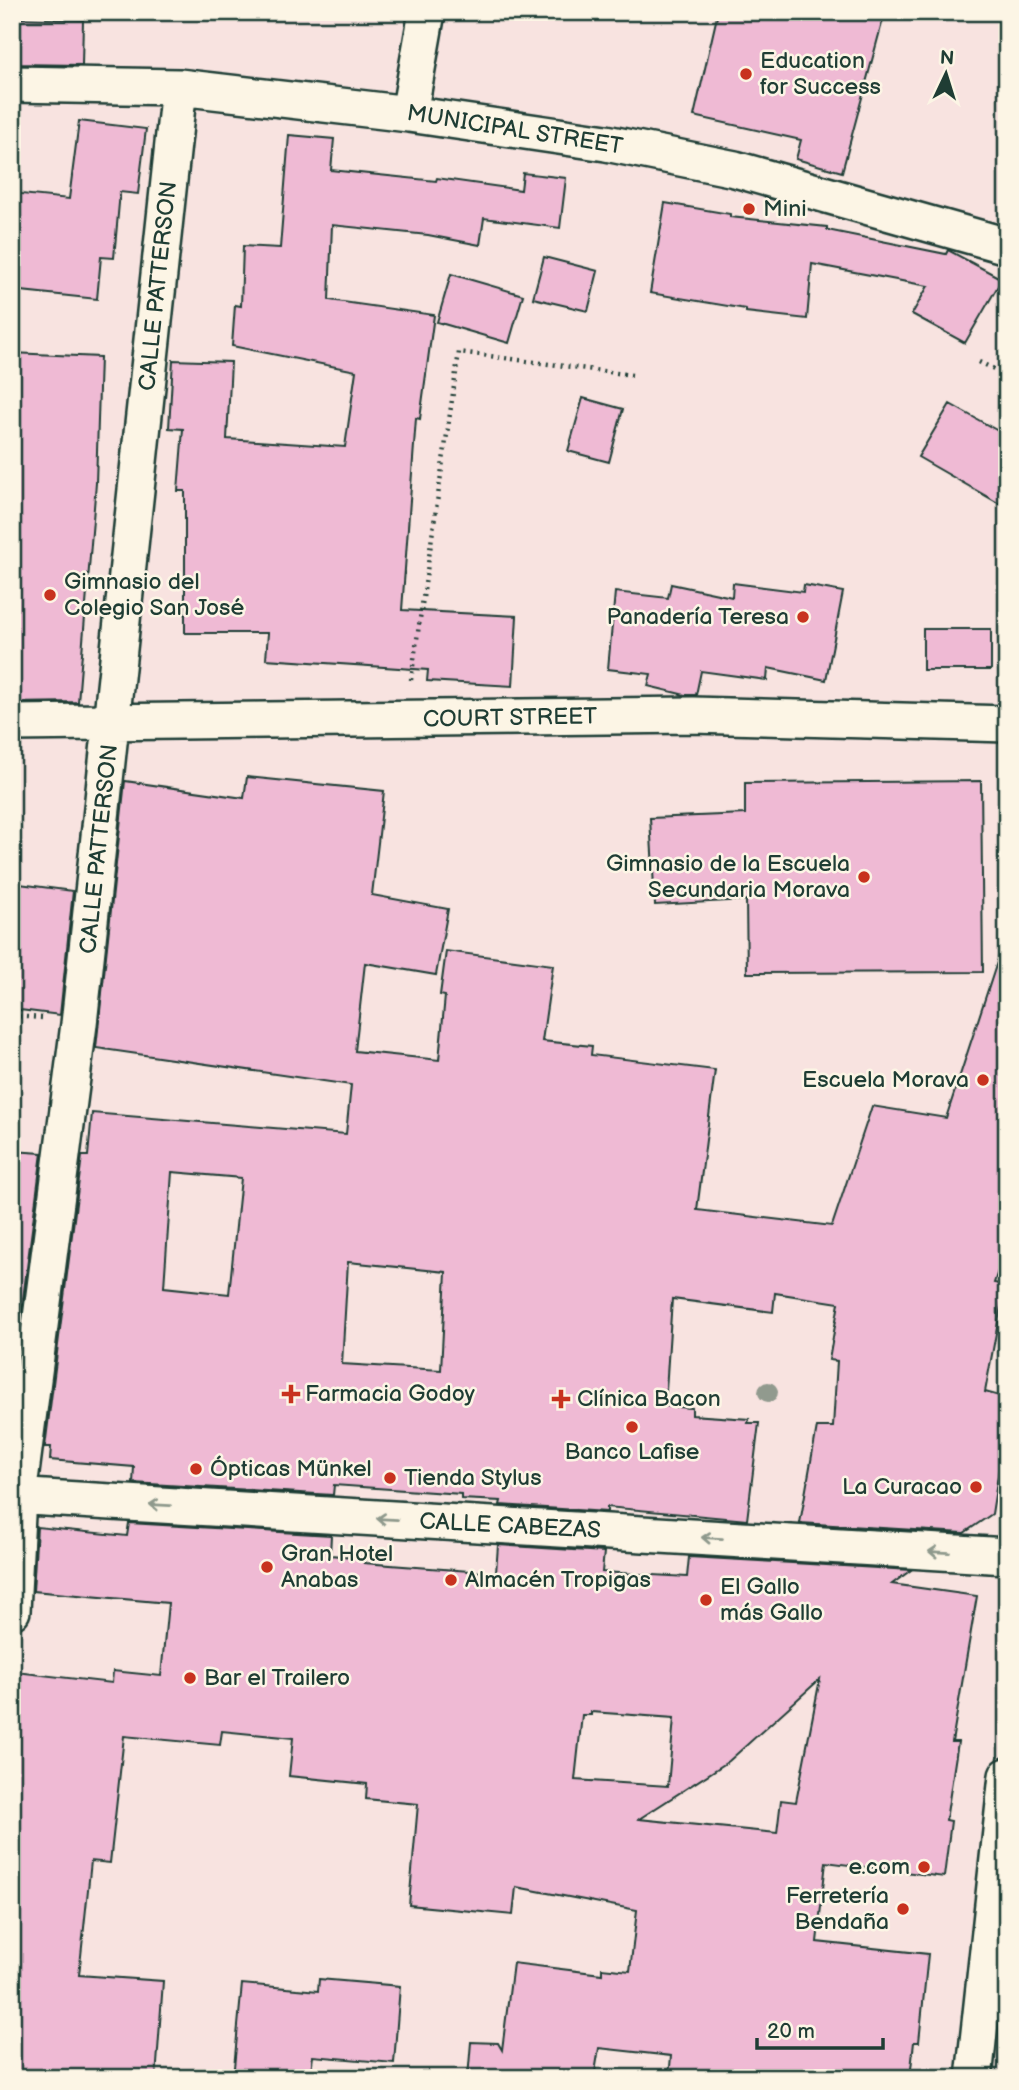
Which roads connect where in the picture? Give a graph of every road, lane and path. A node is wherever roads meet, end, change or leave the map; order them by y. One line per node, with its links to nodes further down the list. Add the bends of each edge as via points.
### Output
1 (427, 12): 4 (street)
2 (12, 84): 3 (street, MUNICIPAL STREET)
3 (179, 87): 4 (street, MUNICIPAL STREET); 11 (street, CALLE PATTERSON)
4 (410, 114): 5 (street, MUNICIPAL STREET, via 606,143 735,169)
5 (1007, 246)
6 (979, 362): 8 (path)
7 (632, 375): 9 (path, via 459,352 416,633)
8 (1007, 375)
9 (408, 719): 11 (street, COURT STREET); 12 (street, COURT STREET, via 693,715)
10 (12, 723): 11 (street, COURT STREET)
11 (113, 724): 13 (street, CALLE PATTERSON, via 77,1037)
12 (1007, 724)
13 (15, 1496): 14 (street, CALLE CABEZAS, one-way to 13); 15 (street, CALLE PATTERSON)
14 (1007, 1556)
15 (12, 1611)
16 (1007, 1776): 17 (street)
17 (975, 2078)

